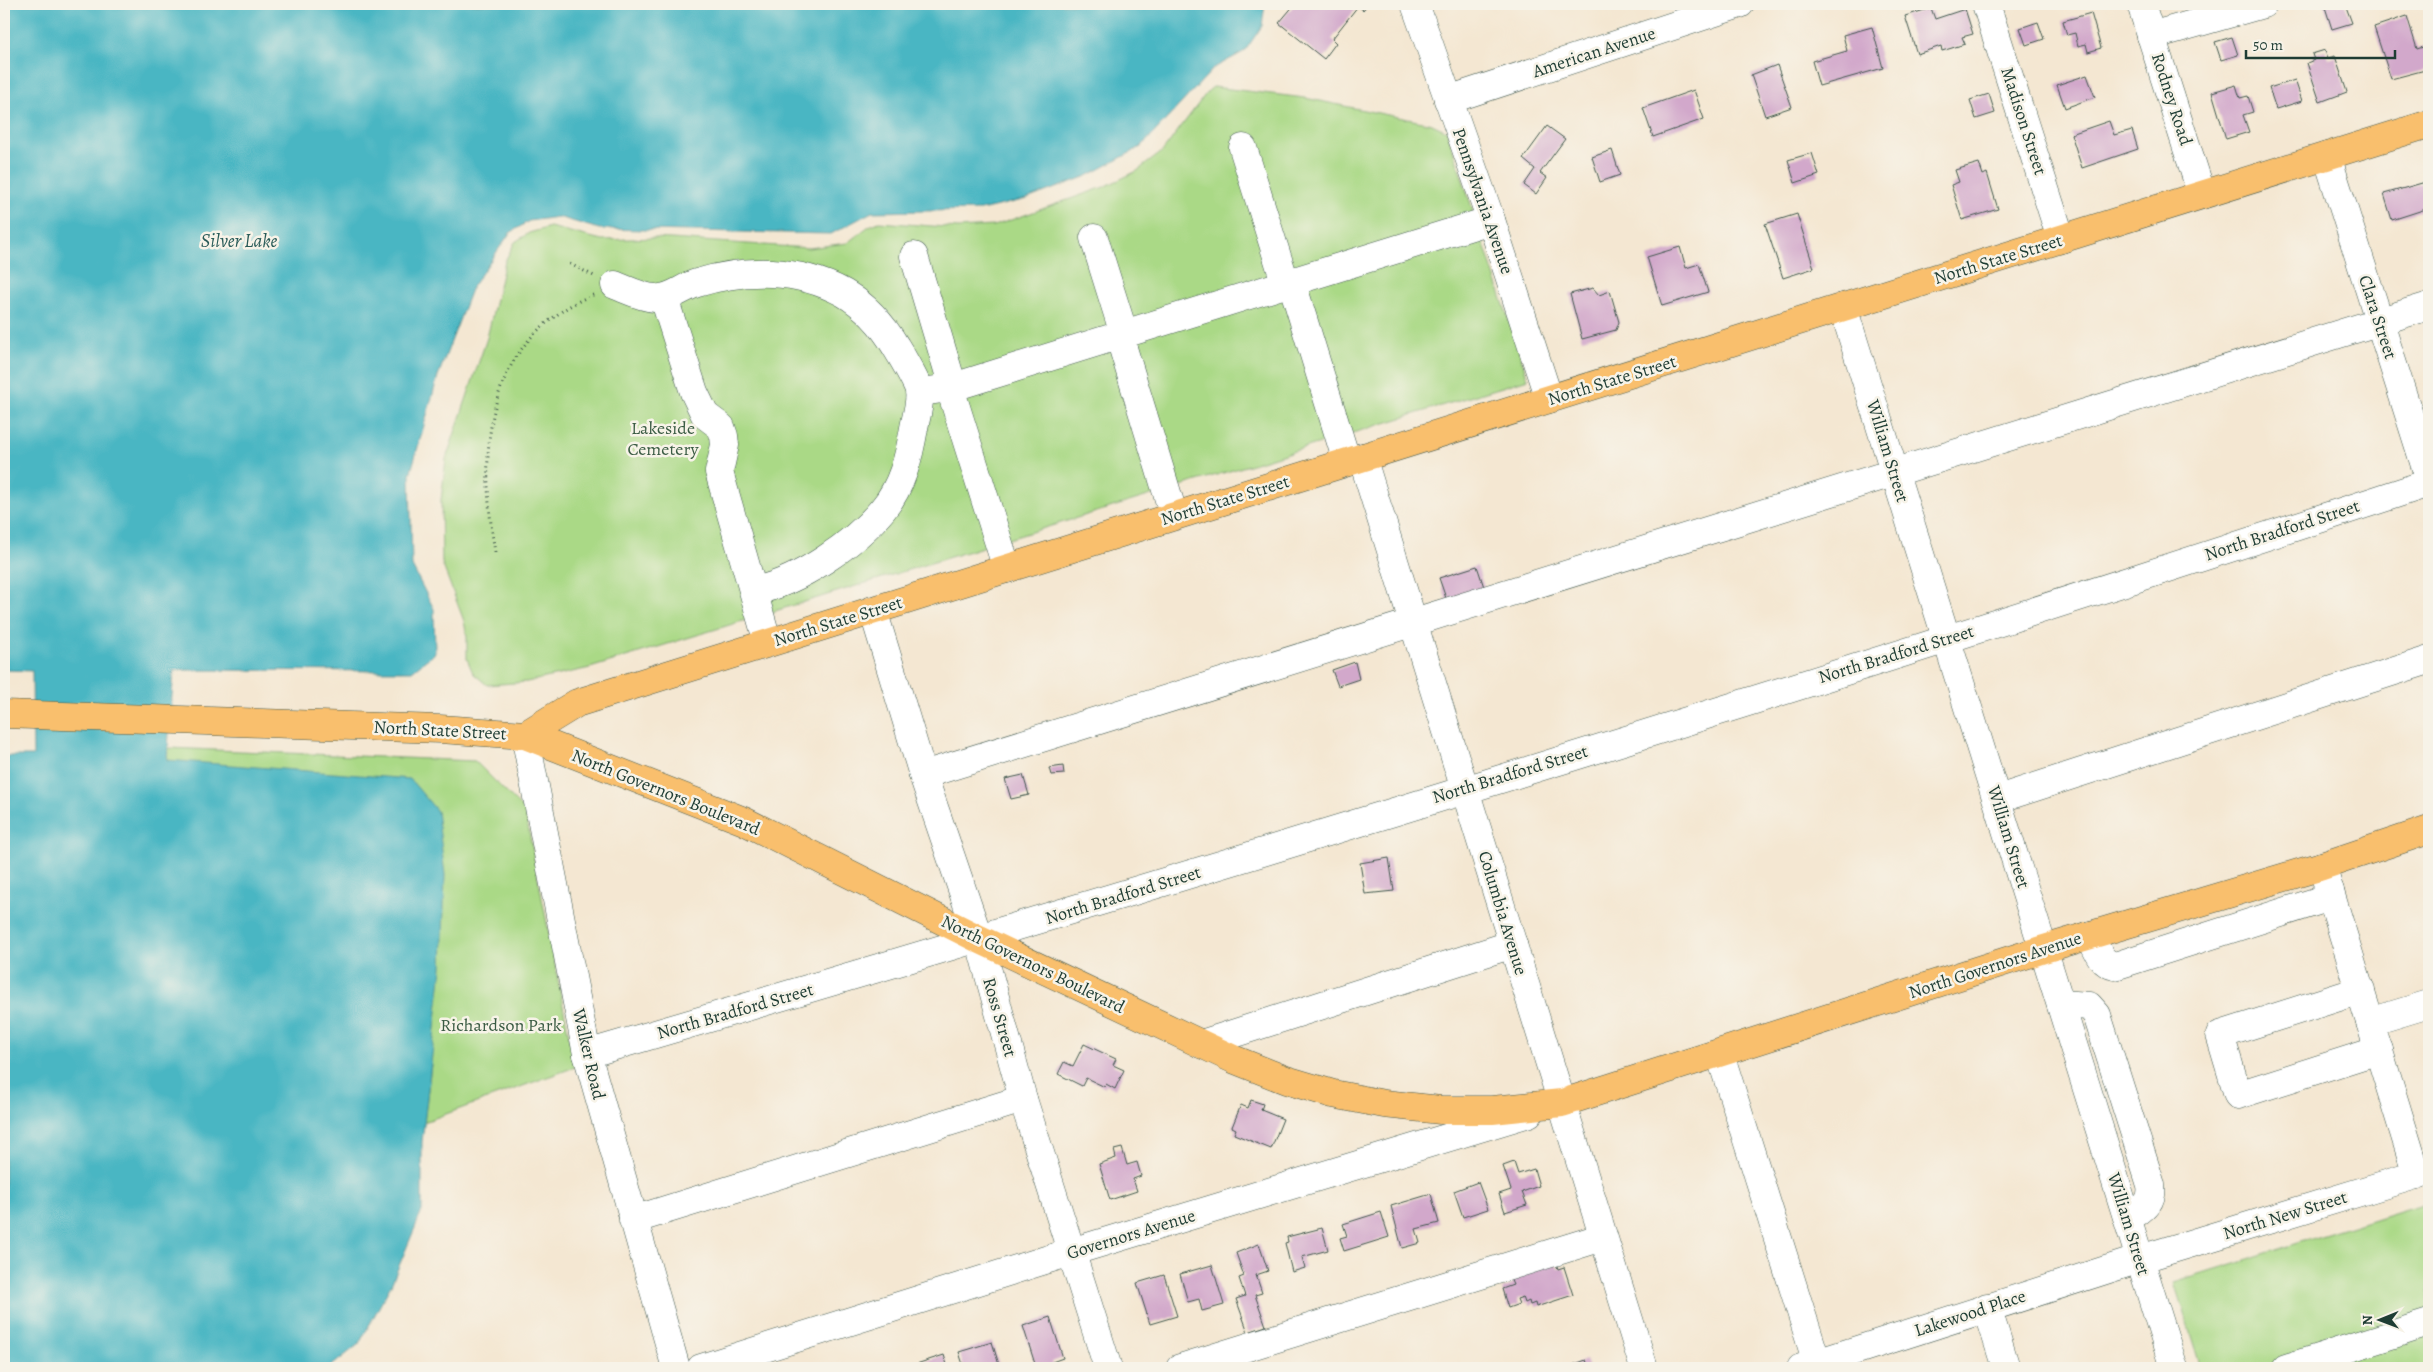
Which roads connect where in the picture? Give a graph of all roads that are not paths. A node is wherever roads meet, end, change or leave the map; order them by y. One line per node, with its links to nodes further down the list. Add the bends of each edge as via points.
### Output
1 (1415, 4): 7 (street, Pennsylvania Avenue)
2 (1740, 4): 7 (street, American Avenue)
3 (1986, 4): 14 (street, Madison Street)
4 (2141, 4): 6 (street, Rodney Road)
5 (2263, 4): 6 (street)
6 (2151, 36): 11 (street, Rodney Road)
7 (1448, 100): 12 (street, Pennsylvania Avenue)
8 (2429, 124): 10 (main road, North State Street)
9 (1243, 148): 16 (street, Columbia Avenue)
10 (2327, 156): 11 (main road, North State Street); 21 (street, Clara Street)
11 (2202, 195): 14 (main road, North State Street)
12 (1491, 220): 16 (street); 25 (street, Pennsylvania Avenue)
13 (1094, 238): 22 (street)
14 (2061, 239): 20 (main road, North State Street)
15 (914, 256): 23 (street)
16 (1289, 284): 22 (street); 26 (street, Columbia Avenue)
17 (619, 287): 18 (street)
18 (664, 298): 24 (street, via 697,283 741,273 780,272 818,281 856,301 873,316 888,334); 32 (street, via 694,392 706,415 720,427 724,436 726,445 719,472)
19 (2429, 306): 21 (street)
20 (1843, 307): 25 (main road, North State Street); 27 (street, William Street)
21 (2379, 321): 27 (street); 28 (street, Clara Street)
22 (1121, 334): 23 (street); 30 (street)
23 (951, 388): 24 (street); 31 (street)
24 (919, 390): 32 (street, via 904,471 883,508 851,539 818,562 784,582)
25 (1549, 399): 26 (main road, North State Street)
26 (1354, 460): 30 (main road, North State Street); 34 (street, Columbia Avenue)
27 (1894, 472): 34 (street); 35 (street, William Street)
28 (2429, 478)
29 (2429, 483): 35 (street, North Bradford Street)
30 (1174, 516): 31 (main road, North State Street)
31 (1007, 570): 33 (main road, North State Street)
32 (754, 591): 36 (street)
33 (873, 610): 36 (main road, North State Street); 40 (street, Ross Street)
34 (1413, 623): 40 (street); 41 (street, Columbia Avenue)
35 (1945, 638): 41 (street, North Bradford Street); 42 (street, William Street)
36 (768, 643): 39 (main road, North State Street, via 577,703)
37 (2429, 660): 42 (street)
38 (17, 714): 39 (main road, North State Street)
39 (525, 735): 47 (main road, North Governors Boulevard, via 744,821); 55 (street, Walker Road)
40 (923, 775): 47 (street, Ross Street)
41 (1464, 789): 47 (street, North Bradford Street); 48 (street, Columbia Avenue)
42 (1998, 799): 49 (street, William Street)
43 (2429, 830): 44 (main road, North Governors Avenue)
44 (2322, 866): 45 (street); 46 (main road, North Governors Avenue)
45 (2330, 891): 46 (street, via 2318,901 2115,966 2104,961); 50 (street)
46 (2090, 935): 49 (main road, North Governors Avenue)
47 (979, 939): 53 (main road, North Governors Boulevard); 55 (street, North Bradford Street); 57 (street, Ross Street)
48 (1513, 944): 53 (street); 58 (street, Columbia Avenue)
49 (2044, 949): 56 (main road, North Governors Avenue); 63 (street, William Street)
50 (2361, 990): 52 (street); 54 (street, via 2220,1035 2238,1095)
51 (2429, 1004): 52 (street)
52 (2370, 1022): 54 (street)
53 (1201, 1044): 58 (main road, North Governors Boulevard, via 1286,1080 1384,1104 1441,1110 1492,1110)
54 (2379, 1050): 59 (street)
55 (587, 1054): 60 (street, Walker Road)
56 (1720, 1054): 58 (main road, North Governors Avenue); 67 (street)
57 (1024, 1099): 60 (street); 62 (street, Ross Street)
58 (1562, 1103): 61 (street, Columbia Avenue); 62 (street, Governors Avenue)
59 (2423, 1173): 63 (street, North New Street)
60 (633, 1220): 68 (street, Walker Road)
61 (1603, 1238): 66 (street); 72 (street, Columbia Avenue)
62 (1071, 1252): 69 (street, Governors Avenue); 70 (street, Ross Street)
63 (2140, 1259): 64 (street, Lakewood Place); 74 (street, William Street)
64 (1987, 1307): 67 (street, Lakewood Place); 73 (street)
65 (2429, 1323): 75 (street)
66 (1248, 1358): 71 (street)
67 (1809, 1366)
68 (676, 1368)
69 (701, 1368)
70 (1108, 1368)
71 (1180, 1368)
72 (1644, 1368)
73 (2006, 1368)
74 (2174, 1368)
75 (2286, 1368)

